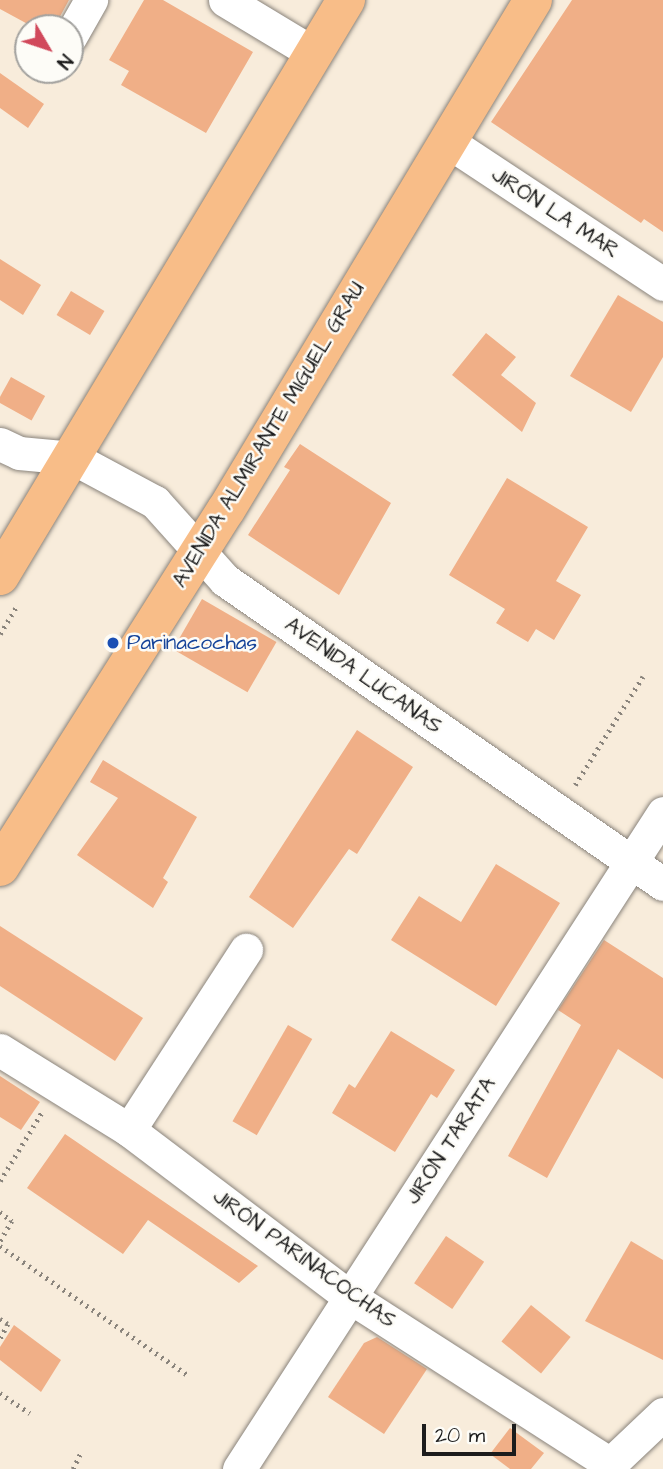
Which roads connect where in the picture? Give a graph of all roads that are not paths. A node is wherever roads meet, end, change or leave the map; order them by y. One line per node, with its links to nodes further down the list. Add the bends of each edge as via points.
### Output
1 (225, 0): 4 (street)
2 (346, 0): 4 (main road)
3 (533, 0): 5 (main road, AVENIDA ALMIRANTE MIGUEL GRAU)
4 (313, 53): 8 (main road)
5 (447, 141): 6 (street, JIRÓN LA MAR); 9 (main road, AVENIDA ALMIRANTE MIGUEL GRAU)
6 (663, 284)
7 (0, 443): 8 (street, via 19,453)
8 (73, 458): 9 (street, AVENIDA LUCANAS, via 155,502); 10 (main road)
9 (200, 552): 12 (street, AVENIDA LUCANAS, via 225,580); 13 (main road, AVENIDA ALMIRANTE MIGUEL GRAU)
10 (0, 576)
11 (663, 813): 12 (street, JIRÓN TARATA)
12 (631, 862): 14 (street, AVENIDA LUCANAS); 18 (street, JIRÓN TARATA)
13 (0, 867)
14 (663, 884)
15 (246, 950): 17 (street)
16 (0, 1050): 17 (street, JIRÓN PARINACOCHAS)
17 (129, 1130): 18 (street, JIRÓN PARINACOCHAS)
18 (350, 1297): 20 (street, JIRÓN PARINACOCHAS); 21 (street, JIRÓN TARATA)
19 (663, 1414): 20 (street)
20 (607, 1467)
21 (239, 1469)

